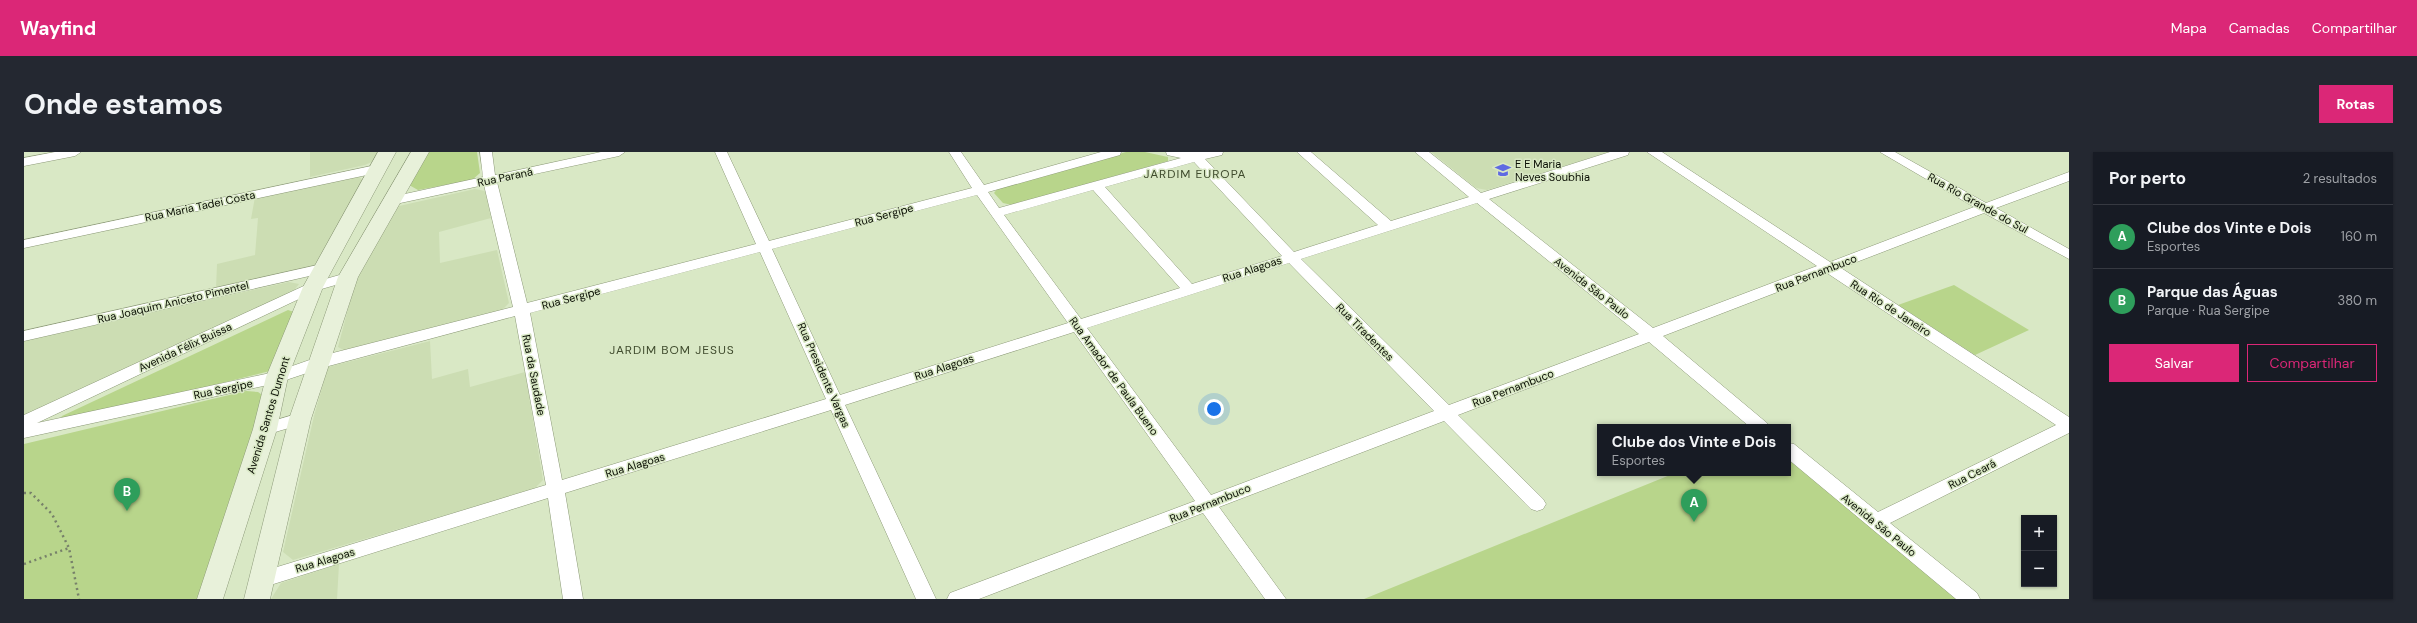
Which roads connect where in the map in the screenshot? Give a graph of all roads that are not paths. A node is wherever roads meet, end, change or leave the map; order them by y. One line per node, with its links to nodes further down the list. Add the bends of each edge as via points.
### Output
1 (75, 152): 17 (street)
2 (420, 152): 23 (street)
3 (486, 152): 19 (street, Rua da Saudade)
4 (619, 152): 19 (street, Rua Paraná)
5 (721, 152): 28 (street, Rua Presidente Vargas)
6 (955, 152): 21 (street, Rua Amador de Paula Bueno)
7 (1115, 152): 21 (street, Rua Sergipe)
8 (1172, 152): 15 (street)
9 (1217, 152): 15 (street)
10 (1303, 152): 26 (street)
11 (1421, 152): 22 (street, Avenida São Paulo)
12 (1623, 152): 22 (street, Rua Alagoas)
13 (1653, 152): 31 (street, Rua Rio de Janeiro)
14 (1886, 152): 24 (street, Rua Rio Grande do Sul)
15 (1197, 155): 20 (street); 30 (street, Rua Tiradentes)
16 (381, 160): 27 (street, Rua Maria Tadei Costa); 33 (street, Avenida Santos Dumont)
17 (24, 162)
18 (2069, 176): 24 (street, Rua Pernambuco)
19 (488, 181): 23 (street, Rua Paraná); 35 (street, Rua da Saudade)
20 (1096, 185): 25 (street); 34 (street)
21 (980, 190): 25 (street, Rua Amador de Paula Bueno); 28 (street, Rua Sergipe)
22 (1479, 198): 26 (street, Rua Alagoas); 37 (street, Avenida São Paulo)
23 (391, 201): 32 (street)
24 (1986, 207): 29 (street, Rua Rio Grande do Sul); 31 (street, Rua Pernambuco)
25 (996, 213): 36 (street, Rua Amador de Paula Bueno)
26 (1389, 227): 30 (street, Rua Alagoas)
27 (24, 244)
28 (766, 246): 35 (street, Rua Sergipe); 41 (street, Rua Presidente Vargas)
29 (2069, 255)
30 (1291, 257): 34 (street, Rua Alagoas); 42 (street, Rua Tiradentes)
31 (1831, 268): 37 (street, Rua Pernambuco); 46 (street, Rua Rio de Janeiro)
32 (348, 277): 33 (street, Avenida Félix Buissa); 39 (street)
33 (317, 278): 38 (street, Rua Joaquim Aniceto Pimentel); 40 (street, Avenida Santos Dumont); 44 (street, Avenida Félix Buissa)
34 (1189, 289): 36 (street, Rua Alagoas)
35 (521, 311): 39 (street, Rua Sergipe); 50 (street, Rua da Saudade)
36 (1076, 324): 41 (street, Rua Alagoas); 51 (street, Rua Amador de Paula Bueno)
37 (1651, 335): 42 (street, Rua Pernambuco); 45 (street, Avenida São Paulo)
38 (24, 336)
39 (321, 362): 40 (street, Rua Sergipe); 43 (street)
40 (277, 377): 47 (street, Avenida Santos Dumont); 48 (street, Rua Sergipe)
41 (836, 402): 50 (street, Rua Alagoas); 57 (street, Rua Presidente Vargas)
42 (1446, 414): 51 (street, Rua Pernambuco); 52 (street, Rua Tiradentes)
43 (300, 420): 47 (street); 54 (street)
44 (24, 422)
45 (1757, 424)
46 (2069, 425): 53 (street, Rua Ceará)
47 (265, 429): 55 (street, Avenida Santos Dumont)
48 (24, 432)
49 (1791, 452): 53 (street, Avenida São Paulo)
50 (556, 489): 54 (street, Rua Alagoas); 56 (street, Rua da Saudade)
51 (1208, 504): 58 (street, Rua Pernambuco); 59 (street, Rua Amador de Paula Bueno)
52 (1537, 504)
53 (1875, 522): 60 (street, Avenida São Paulo)
54 (260, 589)
55 (210, 599)
56 (573, 599)
57 (926, 599)
58 (957, 599)
59 (1276, 599)
60 (1970, 599)

